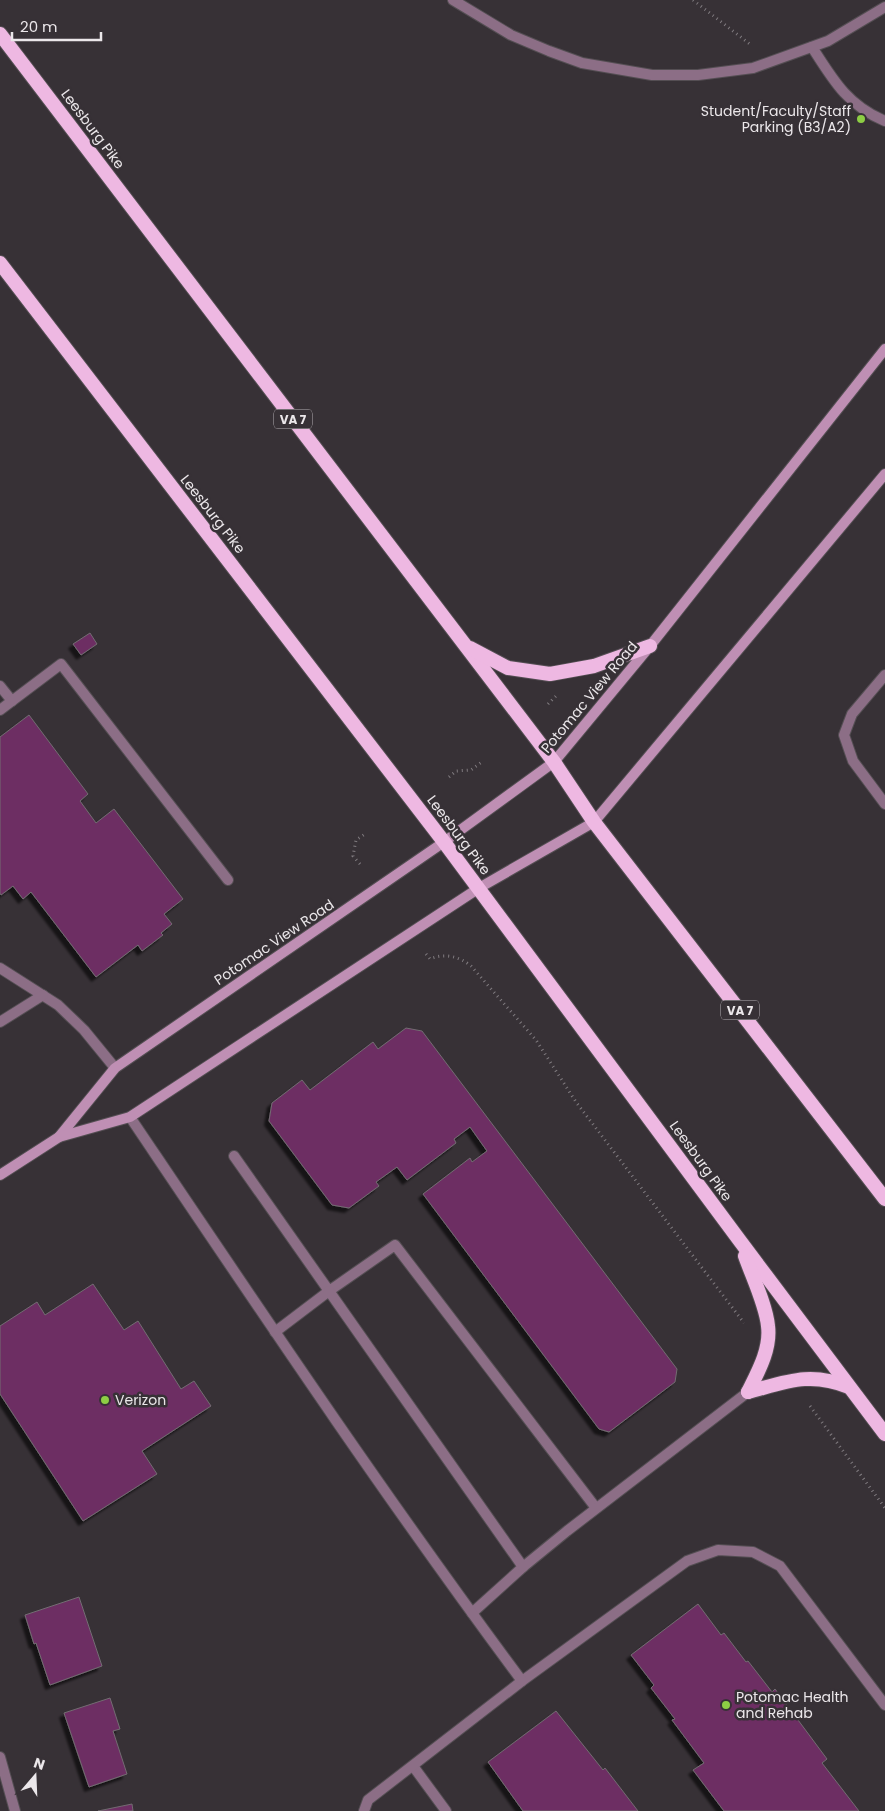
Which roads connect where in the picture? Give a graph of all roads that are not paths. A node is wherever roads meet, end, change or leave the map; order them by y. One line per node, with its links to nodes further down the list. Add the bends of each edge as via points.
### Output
1 (454, 0): 4 (street, via 512,34 549,51 582,63 652,75 698,75 753,68)
2 (885, 7): 4 (street, via 828,42)
3 (0, 34): 9 (highway, Leesburg Pike / VA 7)
4 (812, 47): 5 (street, via 850,100 870,115)
5 (885, 121)
6 (0, 263): 18 (highway, Leesburg Pike)
7 (885, 349): 10 (main road, Potomac View Road)
8 (885, 474): 17 (main road, Potomac View Road)
9 (465, 645): 10 (highway, via 508,668 550,674 594,666); 15 (highway, Leesburg Pike / VA 7)
10 (650, 646): 15 (main road, Potomac View Road)
11 (885, 675): 16 (street, via 852,714 844,735 853,761)
12 (0, 686): 13 (street)
13 (12, 701): 14 (street); 19 (street, via 61,664)
14 (0, 710)
15 (554, 762): 17 (highway, Leesburg Pike / VA 7); 18 (main road, Potomac View Road)
16 (885, 804)
17 (594, 822): 20 (main road, Potomac View Road); 29 (highway, Leesburg Pike / VA 7)
18 (444, 842): 20 (highway, Leesburg Pike); 24 (main road, Potomac View Road)
19 (228, 880)
20 (479, 888): 25 (main road, Potomac View Road); 30 (highway, Leesburg Pike)
21 (0, 968): 22 (street)
22 (42, 994): 23 (street); 24 (street, via 84,1030)
23 (0, 1022)
24 (116, 1068): 26 (main road, Potomac View Road)
25 (130, 1117): 26 (main road, Potomac View Road); 32 (street)
26 (58, 1137): 28 (main road, Potomac View Road)
27 (234, 1156): 31 (street)
28 (0, 1175)
29 (885, 1199)
30 (740, 1241): 33 (highway, Leesburg Pike); 34 (highway, via 768,1326 767,1347)
31 (329, 1292): 32 (street); 36 (street, via 395,1245); 37 (street)
32 (275, 1332): 38 (street)
33 (850, 1388): 34 (highway, via 829,1380 806,1378); 35 (highway, Leesburg Pike)
34 (748, 1392): 36 (street)
35 (885, 1434)
36 (596, 1508): 37 (street)
37 (523, 1567): 38 (street)
38 (472, 1613): 39 (street)
39 (522, 1680): 40 (street, via 687,1561 718,1550 753,1552 780,1566); 42 (street)
40 (885, 1705)
41 (0, 1757): 43 (street)
42 (413, 1766): 44 (street, via 368,1800); 45 (street)
43 (16, 1811)
44 (364, 1811)
45 (446, 1811)

